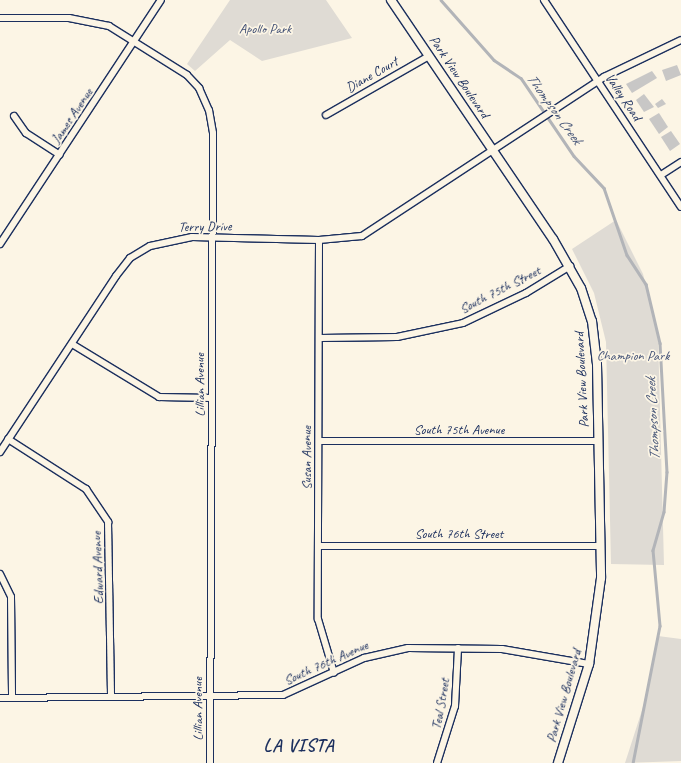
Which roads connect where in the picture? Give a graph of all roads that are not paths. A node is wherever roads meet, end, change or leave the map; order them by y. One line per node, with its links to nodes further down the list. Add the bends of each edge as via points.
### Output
1 (161, 0): 6 (street, James Avenue)
2 (391, 0): 7 (street, Park View Boulevard)
3 (544, 0): 8 (street, Valley Road)
4 (0, 18): 6 (street, Lillian Avenue, via 91,21 110,26)
5 (681, 40): 8 (street, Terry Drive, via 642,56)
6 (136, 41): 12 (street, James Avenue); 16 (street, Lillian Avenue, via 191,78 210,110 213,133)
7 (429, 56): 9 (street, Diane Court); 11 (street, Park View Boulevard)
8 (598, 81): 11 (street, Terry Drive); 14 (street, Valley Road)
9 (326, 115)
10 (14, 116): 12 (street, via 26,133)
11 (493, 151): 17 (street, Terry Drive, via 362,236); 19 (street, Park View Boulevard)
12 (60, 155): 18 (street, James Avenue)
13 (681, 162): 14 (street)
14 (661, 175): 15 (street, Valley Road)
15 (681, 207)
16 (212, 238): 17 (street, Terry Drive); 21 (street, Terry Drive, via 167,240 130,258); 22 (street, Lillian Avenue)
17 (319, 240): 20 (street, Susan Avenue)
18 (0, 244)
19 (570, 266): 20 (street, South 75th Street, via 526,293 463,323 397,337); 25 (street, Park View Boulevard, via 592,321)
20 (320, 338): 24 (street, Susan Avenue)
21 (72, 344): 22 (street, via 159,397); 23 (street, Terry Drive)
22 (212, 398): 34 (street, Lillian Avenue)
23 (8, 439): 26 (street, Terry Drive); 33 (street, Edward Avenue, via 86,489 108,522)
24 (319, 441): 25 (street, South 75th Avenue); 27 (street, Susan Avenue)
25 (599, 441): 28 (street, Park View Boulevard)
26 (0, 452)
27 (318, 546): 28 (street, South 76th Street); 32 (street, Susan Avenue, via 318,619)
28 (600, 546): 31 (street, Park View Boulevard, via 601,578)
29 (0, 574): 36 (street, via 11,597)
30 (458, 648): 31 (street, South 76th Avenue, via 502,649); 32 (street, South 76th Avenue, via 387,650); 38 (street, Teal Street, via 455,706)
31 (589, 664): 39 (street, Park View Boulevard)
32 (334, 673): 34 (street, South 76th Avenue, via 283,695)
33 (111, 697): 34 (street, South 76th Avenue); 36 (street, South 76th Avenue)
34 (211, 697): 37 (street, Lillian Avenue)
35 (0, 698): 36 (street, South 76th Avenue)
36 (12, 698)
37 (210, 763)
38 (437, 763)
39 (558, 763)

